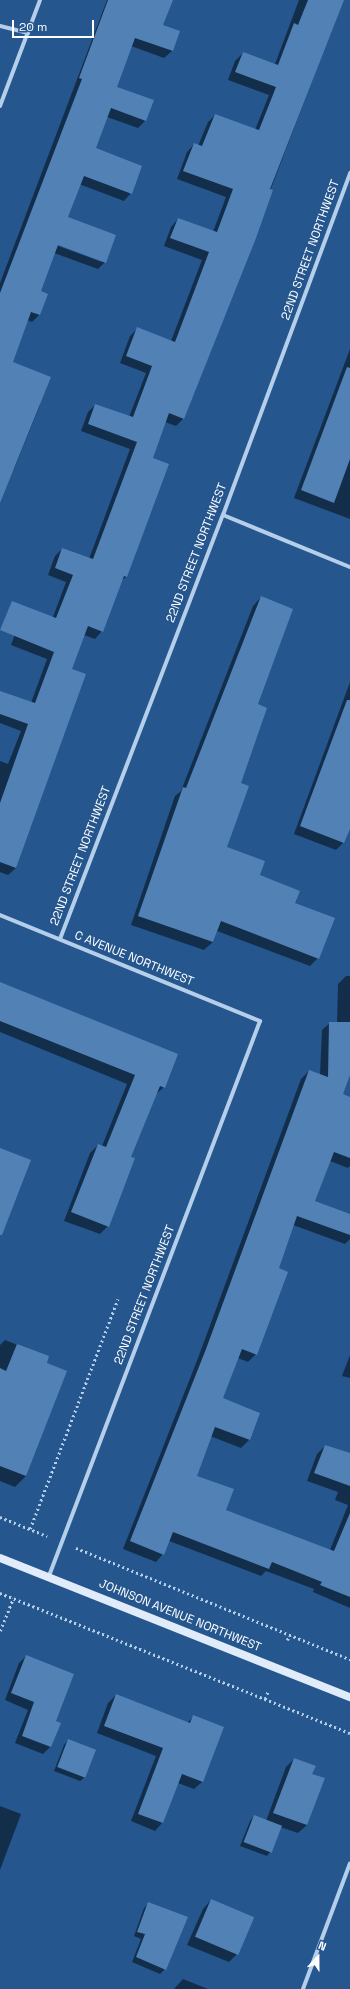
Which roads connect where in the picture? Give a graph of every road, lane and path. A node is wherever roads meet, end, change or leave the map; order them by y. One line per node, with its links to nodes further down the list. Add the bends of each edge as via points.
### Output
1 (40, 0): 3 (street)
2 (0, 26): 3 (street)
3 (28, 33): 4 (street)
4 (0, 106)
5 (350, 173): 6 (street, 22ND STREET NORTHWEST)
6 (223, 515): 7 (street); 9 (street, 22ND STREET NORTHWEST)
7 (350, 567)
8 (0, 915): 9 (street, C AVENUE NORTHWEST)
9 (60, 939): 10 (street, C AVENUE NORTHWEST)
10 (260, 1021): 14 (street, 22ND STREET NORTHWEST)
11 (118, 1299): 13 (path)
12 (0, 1517): 13 (path)
13 (30, 1529): 14 (path)
14 (62, 1542): 16 (street, 22ND STREET NORTHWEST); 20 (path)
15 (0, 1558): 16 (street, JOHNSON AVENUE NORTHWEST)
16 (49, 1576): 24 (street, JOHNSON AVENUE NORTHWEST)
17 (0, 1593): 18 (path)
18 (13, 1598): 19 (path); 25 (path)
19 (0, 1631)
20 (290, 1635): 21 (path); 22 (path)
21 (287, 1640)
22 (350, 1659)
23 (268, 1691): 25 (path)
24 (350, 1697)
25 (264, 1699): 26 (path)
26 (350, 1733)
27 (350, 1863): 28 (street)
28 (303, 1989)

